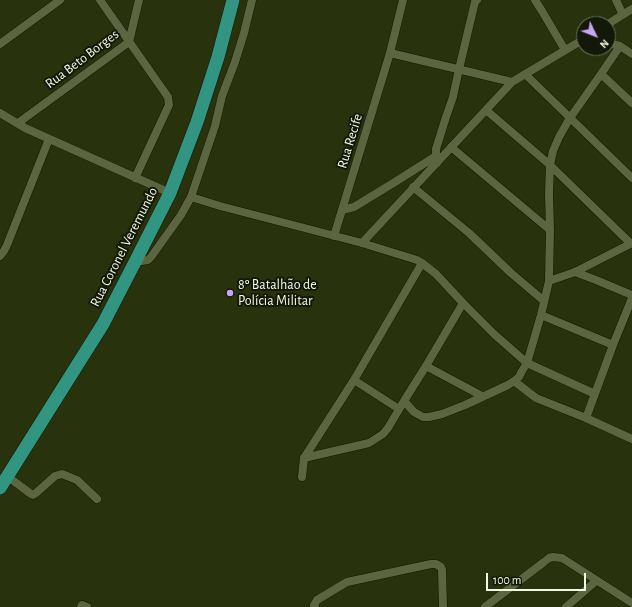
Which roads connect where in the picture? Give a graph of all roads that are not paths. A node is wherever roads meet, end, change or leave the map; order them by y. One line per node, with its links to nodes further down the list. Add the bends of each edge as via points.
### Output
1 (60, 0): 14 (street)
2 (100, 0): 13 (street)
3 (139, 0): 13 (street, Rua Beto Borges)
4 (232, 0): 37 (highway, Rua Coronel Veremundo, via 218,57)
5 (252, 0): 38 (street)
6 (403, 0): 19 (street, Rua Recife)
7 (477, 0): 21 (street)
8 (536, 0): 18 (street)
9 (616, 0): 11 (street)
10 (632, 9): 11 (street)
11 (623, 15): 12 (street)
12 (616, 19)
13 (129, 42): 29 (street, Rua Beto Borges); 34 (street, via 168,97 170,105)
14 (0, 44)
15 (576, 44): 18 (street)
16 (616, 45): 17 (street)
17 (620, 46): 20 (street); 23 (street)
18 (565, 50): 22 (street)
19 (390, 53): 21 (street); 39 (street, Rua Recife)
20 (632, 54)
21 (459, 69): 24 (street); 32 (street, via 436,149)
22 (525, 74): 24 (street); 28 (street)
23 (601, 74): 25 (street); 28 (street)
24 (512, 82): 26 (street)
25 (632, 103)
26 (486, 110): 31 (street); 33 (street)
27 (0, 113): 29 (street)
28 (570, 118): 33 (street, via 553,151); 35 (street)
29 (18, 123): 30 (street)
30 (49, 139): 34 (street); 44 (street)
31 (451, 147): 32 (street); 40 (street)
32 (437, 159): 36 (street); 39 (street, via 354,207)
33 (550, 165): 40 (street); 43 (street)
34 (134, 178): 37 (street)
35 (632, 178)
36 (413, 187): 42 (street); 51 (street, via 469,233 511,274)
37 (170, 193): 45 (highway, Rua Coronel Veremundo)
38 (190, 200): 41 (street); 45 (street, via 151,257)
39 (342, 210): 41 (street, Rua Recife)
40 (550, 230): 48 (street)
41 (334, 236): 42 (street)
42 (362, 243): 46 (street)
43 (631, 243): 47 (street)
44 (2, 254)
45 (135, 262): 66 (highway, Rua Coronel Veremundo, via 103,324)
46 (422, 263): 52 (street); 57 (street)
47 (575, 272): 48 (street); 49 (street)
48 (549, 281): 51 (street)
49 (632, 295)
50 (632, 298): 54 (street)
51 (544, 301): 53 (street)
52 (463, 303): 55 (street); 56 (street)
53 (542, 315): 54 (street); 55 (street)
54 (613, 345): 59 (street)
55 (527, 363): 58 (street); 59 (street)
56 (426, 366): 60 (street); 61 (street)
57 (354, 380): 62 (street); 65 (street)
58 (514, 381): 60 (street); 63 (street, via 536,398)
59 (595, 394): 63 (street)
60 (482, 396): 61 (street, via 429,417 414,412)
61 (404, 401): 62 (street)
62 (399, 409): 65 (street, via 383,434 369,443)
63 (586, 418): 64 (street)
64 (632, 438)
65 (304, 458): 67 (street)
66 (7, 476): 68 (highway, Rua Coronel Veremundo); 69 (street, via 33,495 55,476 62,474 77,480)
67 (302, 477)
68 (0, 488)
69 (97, 499)
70 (596, 580): 71 (street); 76 (street, via 562,558 553,557); 77 (street)
71 (632, 603)
72 (81, 607): 73 (street)
73 (87, 607)
74 (315, 607): 75 (street, via 317,600 347,582 431,564 436,564 442,570)
75 (443, 607)
76 (485, 607)
77 (566, 607)

